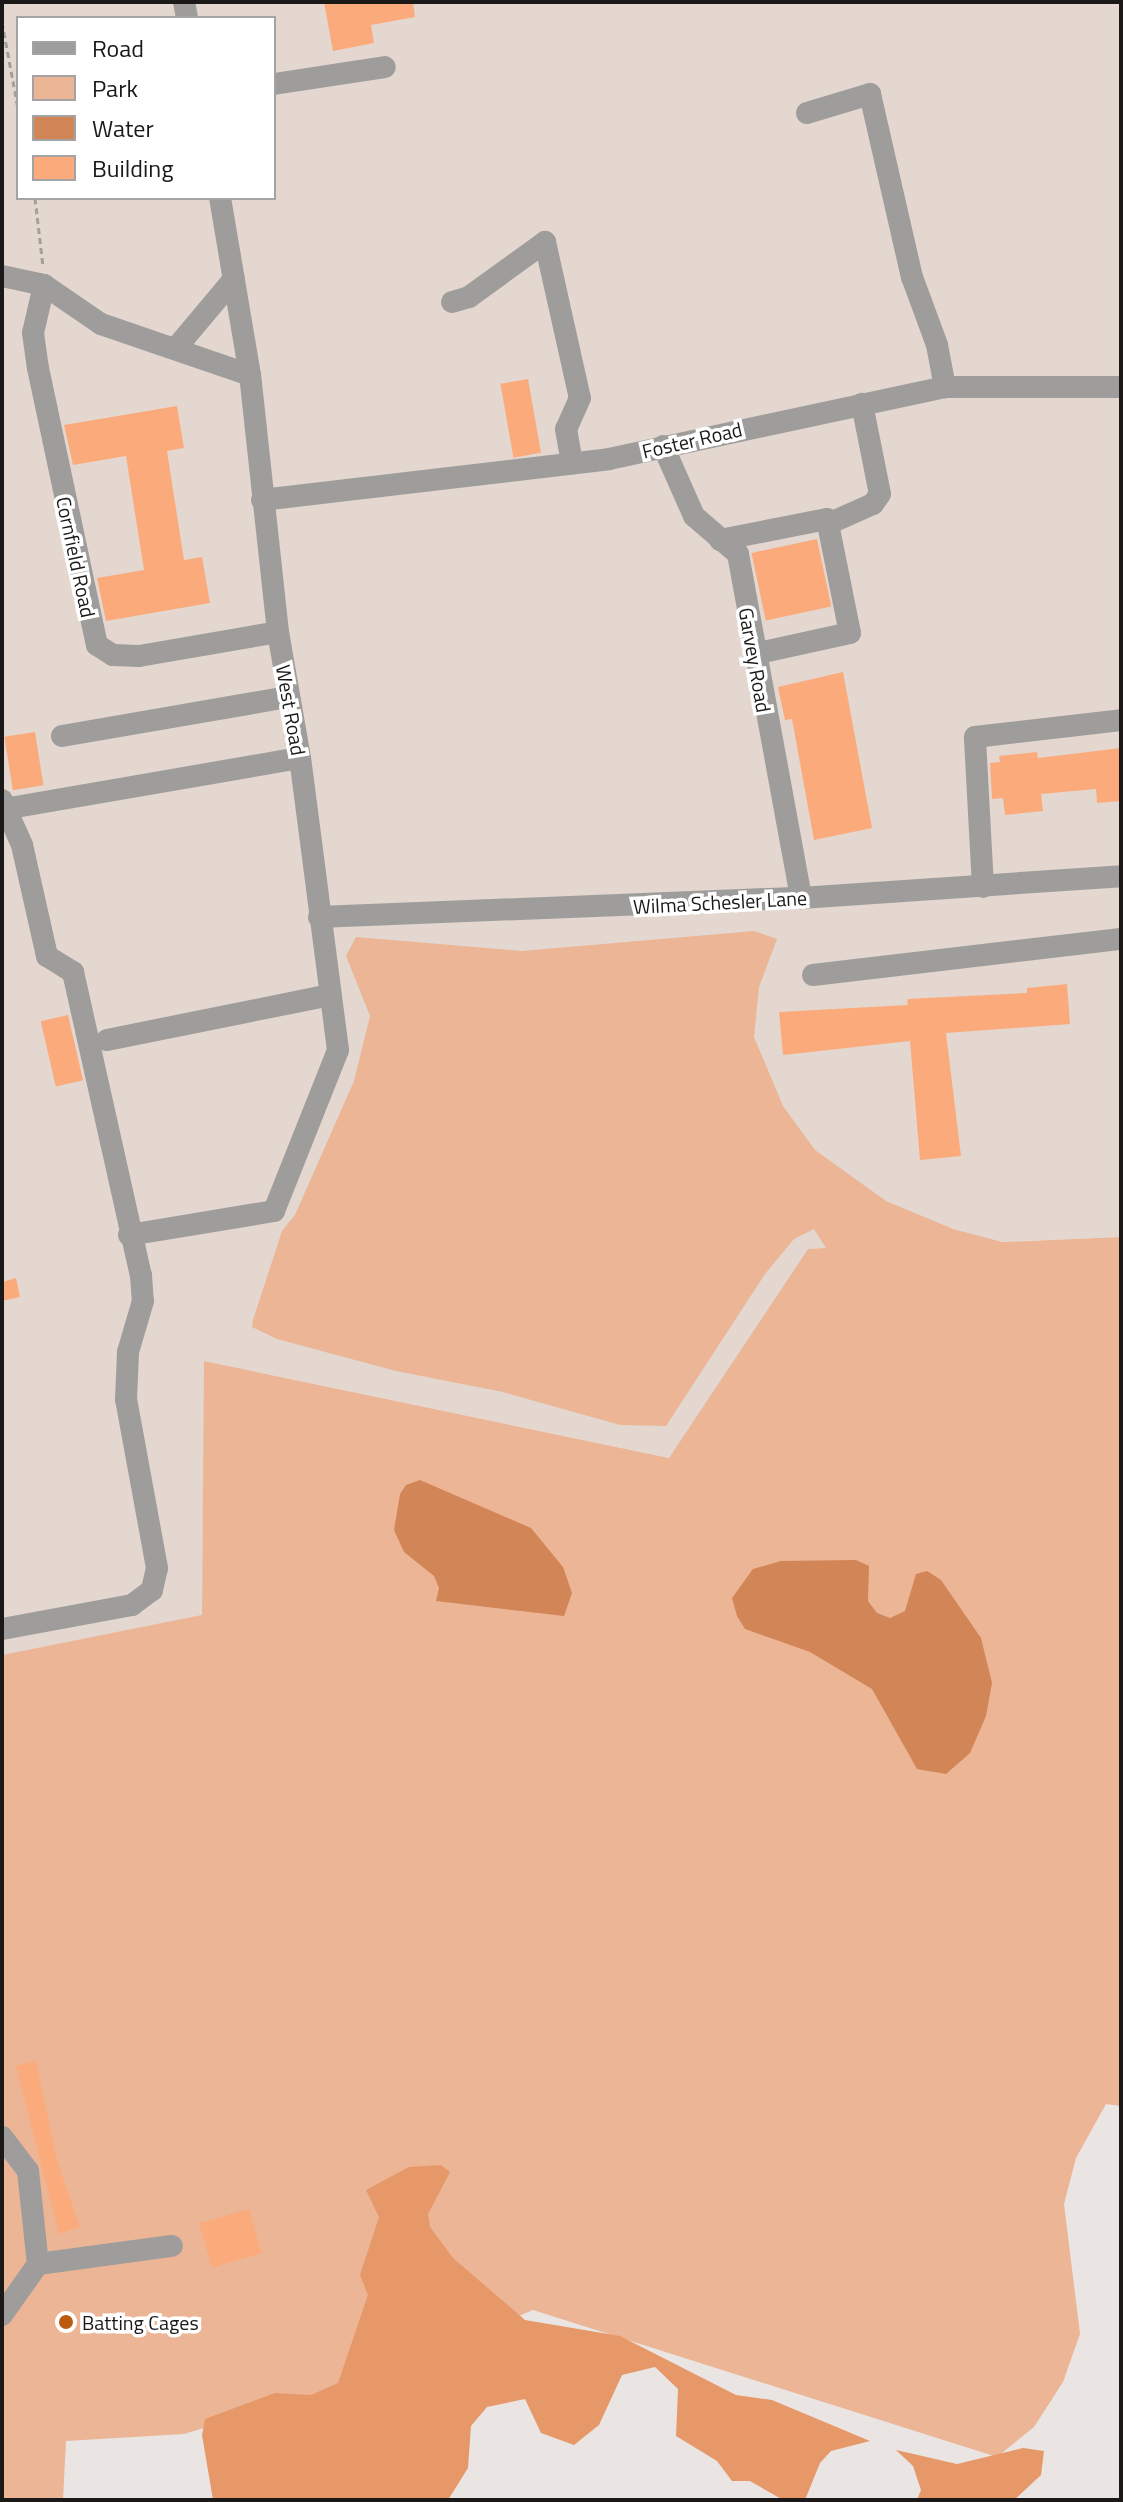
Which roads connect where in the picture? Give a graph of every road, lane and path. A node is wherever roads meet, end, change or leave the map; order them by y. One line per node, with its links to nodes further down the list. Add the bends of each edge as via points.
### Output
1 (2, 22): 4 (path)
2 (385, 67): 3 (street)
3 (276, 84)
4 (16, 97)
5 (807, 113): 14 (street, via 870,94 912,277 937,345)
6 (35, 200): 10 (path)
7 (220, 200): 9 (street, West Road)
8 (2, 276): 10 (street)
9 (234, 279): 12 (street); 13 (street, West Road)
10 (44, 285): 12 (street, via 101,324); 22 (street, Cornfield Road, via 33,333 36,357 97,645 113,655 139,656)
11 (452, 302): 18 (street, via 469,297 545,242 580,398 566,429)
12 (176, 348): 13 (street)
13 (250, 375): 19 (street, West Road)
14 (945, 387): 15 (street, Foster Road); 16 (street, Foster Road)
15 (1121, 387)
16 (862, 404): 17 (street, Foster Road); 20 (street, via 880,494 873,504)
17 (663, 446): 18 (street, Foster Road); 21 (street, Garvey Road, via 682,499)
18 (572, 463): 19 (street, Foster Road)
19 (262, 500): 22 (street, West Road)
20 (828, 524): 21 (street, via 827,519); 23 (street, via 850,633)
21 (720, 540): 23 (street, Garvey Road, via 738,554)
22 (278, 632): 24 (street, West Road)
23 (754, 654): 31 (street, Garvey Road)
24 (288, 697): 26 (street); 27 (street, West Road)
25 (1121, 720): 30 (street, via 975,737)
26 (62, 736)
27 (300, 758): 28 (street); 32 (street, West Road)
28 (3, 805): 37 (street, via 22,845 47,956 73,972)
29 (1121, 876): 30 (street, Wilma Schesler Lane)
30 (983, 887): 31 (street, Wilma Schesler Lane)
31 (801, 898): 32 (street, Wilma Schesler Lane)
32 (319, 917): 35 (street, West Road)
33 (1121, 939): 34 (street)
34 (813, 975)
35 (330, 995): 36 (street); 37 (street, West Road, via 338,1029 334,1068 274,1211)
36 (107, 1040)
37 (129, 1235): 38 (street, via 143,1301 128,1352 126,1399 156,1580 144,1599 132,1605)
38 (2, 1629)
39 (2, 2137): 41 (street, via 28,2171)
40 (172, 2246): 41 (street)
41 (38, 2264): 42 (street)
42 (2, 2315)

